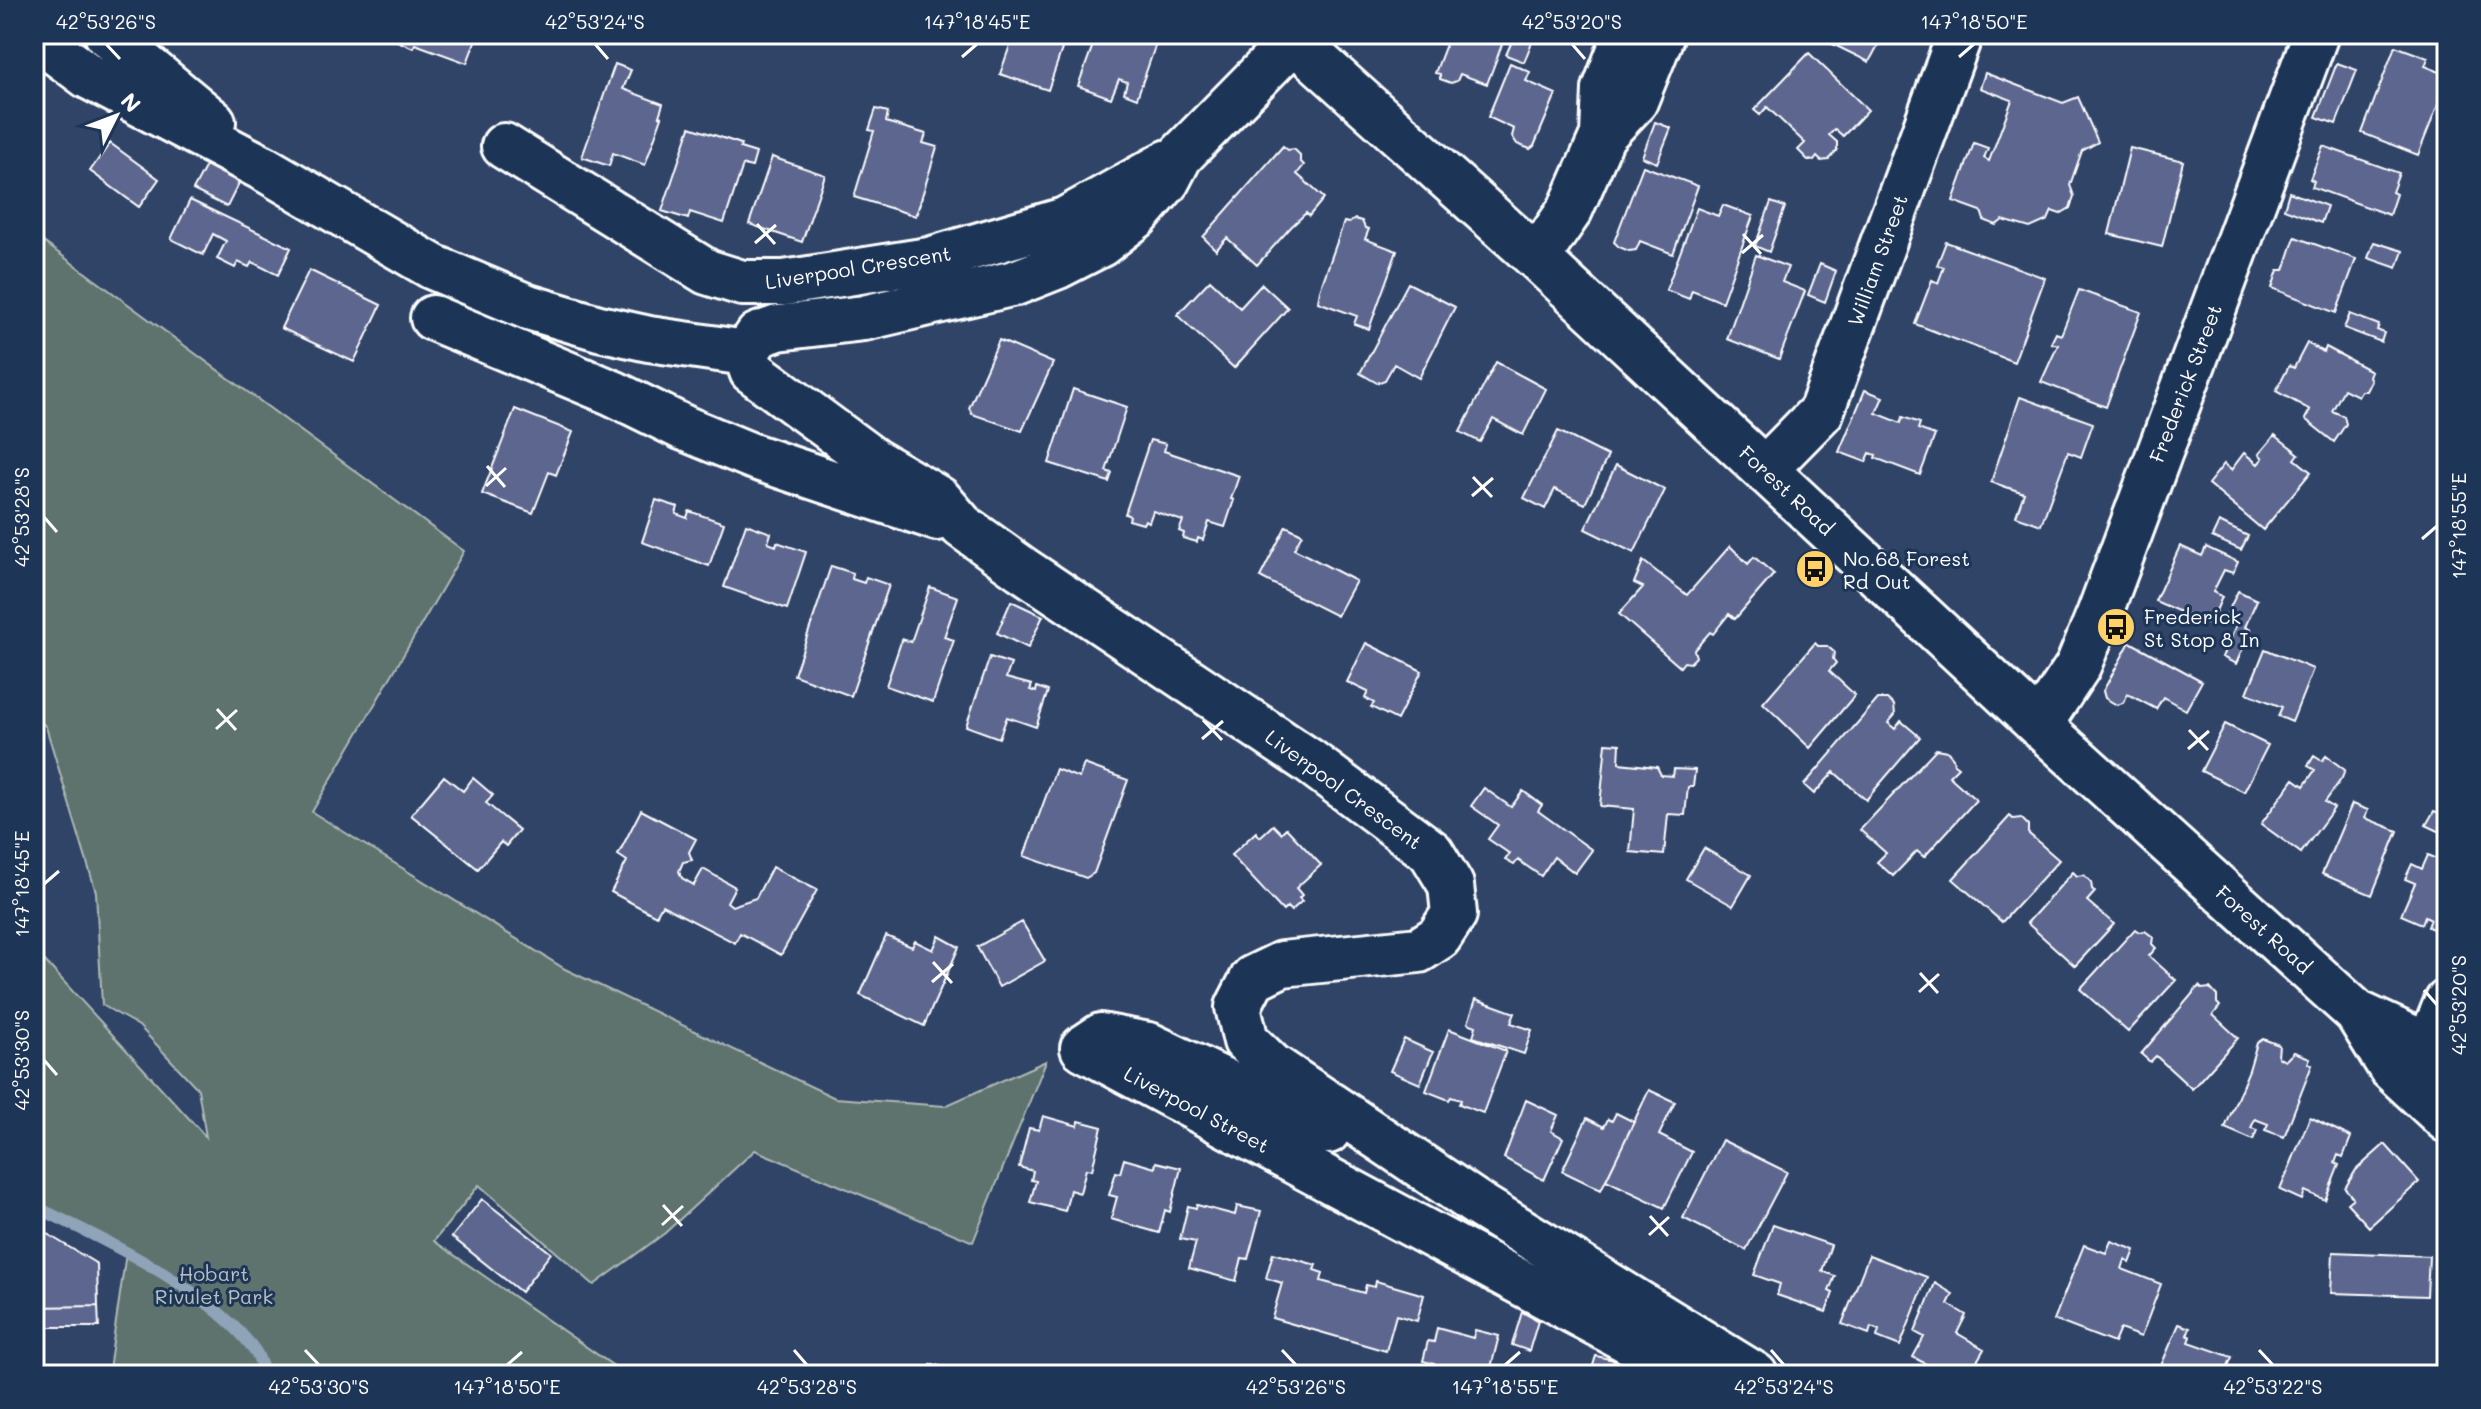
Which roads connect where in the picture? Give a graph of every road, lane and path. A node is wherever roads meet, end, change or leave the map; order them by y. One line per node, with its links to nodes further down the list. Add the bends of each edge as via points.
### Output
1 (107, 34): 11 (street)
2 (1626, 34): 8 (street, via 1605,89)
3 (1662, 34): 8 (street, via 1635,101)
4 (1960, 34): 15 (street, William Street, via 1821,412)
5 (2316, 34): 17 (street, Frederick Street, via 2099,615 2078,666)
6 (34, 36): 11 (street, via 88,76)
7 (1291, 37): 10 (street, Liverpool Crescent); 12 (street, Forest Road)
8 (1603, 135): 12 (street, via 1570,210)
9 (504, 146): 10 (street, Liverpool Crescent, via 707,272 742,283 784,283 929,260 1065,220)
10 (1180, 156): 14 (street, Liverpool Crescent, via 1137,216 1101,244 1058,266 1015,283 864,318 778,328 758,335)
11 (265, 169): 14 (street, via 433,267 528,307 637,336)
12 (1537, 258): 15 (street, Forest Road)
13 (433, 318): 16 (street, Liverpool Crescent, via 752,456)
14 (746, 353): 16 (street, Liverpool Crescent, via 752,371 874,461 939,499)
15 (1765, 469): 17 (street, Forest Road)
16 (962, 526): 20 (street, Liverpool Crescent, via 1309,761 1431,852 1451,885 1454,914 1439,937 1419,950 1282,964 1253,978 1238,1007)
17 (2039, 725): 19 (street, Forest Road)
18 (2447, 1002): 21 (street)
19 (2357, 1013): 21 (street, Forest Road); 22 (street, Forest Road, via 2391,1068)
20 (1246, 1041): 23 (street, Liverpool Street, via 1272,1066)
21 (2438, 1053)
22 (2447, 1120)
23 (1476, 1203): 24 (street, Liverpool Street, via 1149,1045 1101,1036 1083,1048); 25 (street, Liverpool Street)
24 (1693, 1375)
25 (1755, 1375)

